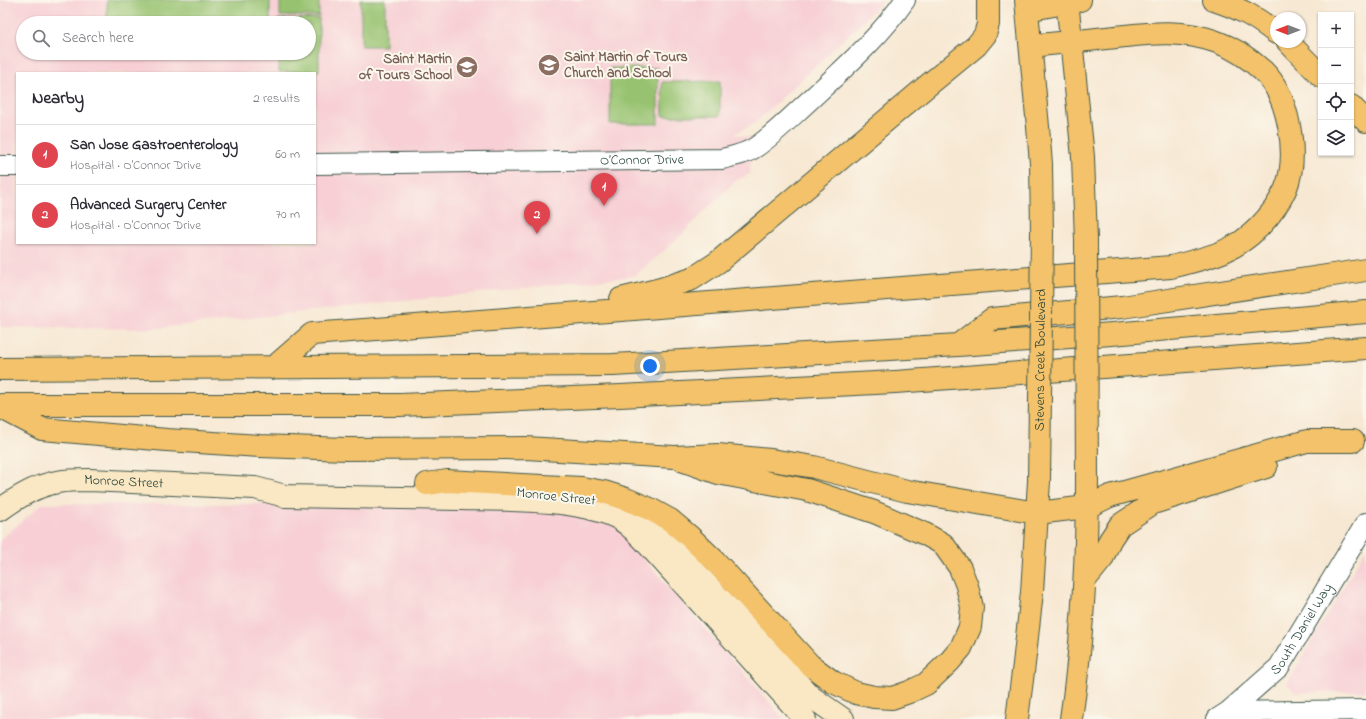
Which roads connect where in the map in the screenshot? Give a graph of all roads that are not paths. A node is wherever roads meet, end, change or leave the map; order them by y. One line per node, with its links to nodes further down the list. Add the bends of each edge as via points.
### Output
1 (905, 0): 13 (street, O’Connor Drive, via 892,18 850,62 774,132 742,154 722,159)
2 (988, 0): 18 (main road, via 988,24 985,35 976,46 718,262 692,279)
3 (1214, 0): 6 (main road, via 1235,7)
4 (1071, 1): 5 (main road); 7 (main road)
5 (1026, 5): 8 (main road, Stevens Creek Boulevard)
6 (1270, 28)
7 (1072, 42): 8 (main road); 18 (main road, via 1161,33 1190,34 1218,42 1240,53 1264,72 1277,92 1287,116 1292,141 1291,168 1286,188 1274,209 1258,228 1240,243 1219,254 1171,267); 28 (main road, bridge, via 1083,157 1086,228)
8 (1031, 46): 30 (main road, Stevens Creek Boulevard, bridge, via 1040,156 1042,232)
9 (1294, 48): 10 (main road)
10 (1318, 73)
11 (1354, 109): 12 (main road)
12 (1366, 121)
13 (316, 164)
14 (0, 166): 15 (street)
15 (16, 166)
16 (1365, 270): 19 (main road, via 1122,307 992,319)
17 (1366, 312): 19 (main road)
18 (553, 316): 21 (main road, via 312,334)
19 (958, 345): 21 (main road, via 614,365)
20 (1365, 349): 23 (main road, via 894,382 620,396 400,405)
21 (273, 368): 22 (main road)
22 (0, 369)
23 (0, 406): 25 (main road, via 42,429 167,440 346,449 526,448)
24 (1359, 440): 28 (main road, via 1307,440 1110,496); 32 (main road, via 1153,503 1120,525 1102,559)
25 (674, 457): 26 (main road, via 718,473 807,490 874,512 943,544 960,568 972,607 970,627 961,648 926,684 909,692 892,698 856,693 833,682 810,665 690,536 670,520 650,509 604,492 582,488 447,481); 30 (main road, via 718,455 771,460 907,491)
26 (428, 484): 27 (main road, Monroe Street, via 285,482); 36 (main road, Monroe Street, via 447,489 584,498 606,503 640,518 664,538 810,696)
27 (255, 488): 29 (main road, Monroe Street, via 68,481 49,484 31,491); 35 (main road, Monroe Street, via 285,496 561,503 617,517 642,538)
28 (1087, 507): 30 (main road); 32 (main road)
29 (0, 510)
30 (1037, 513): 37 (main road, Stevens Creek Boulevard, via 1031,600)
31 (1366, 523): 34 (street, South Daniel Way, via 1279,667)
32 (1085, 580): 38 (main road, via 1077,681)
33 (1366, 710): 34 (street)
34 (1222, 715)
35 (805, 719)
36 (843, 719)
37 (1017, 719)
38 (1071, 719)

